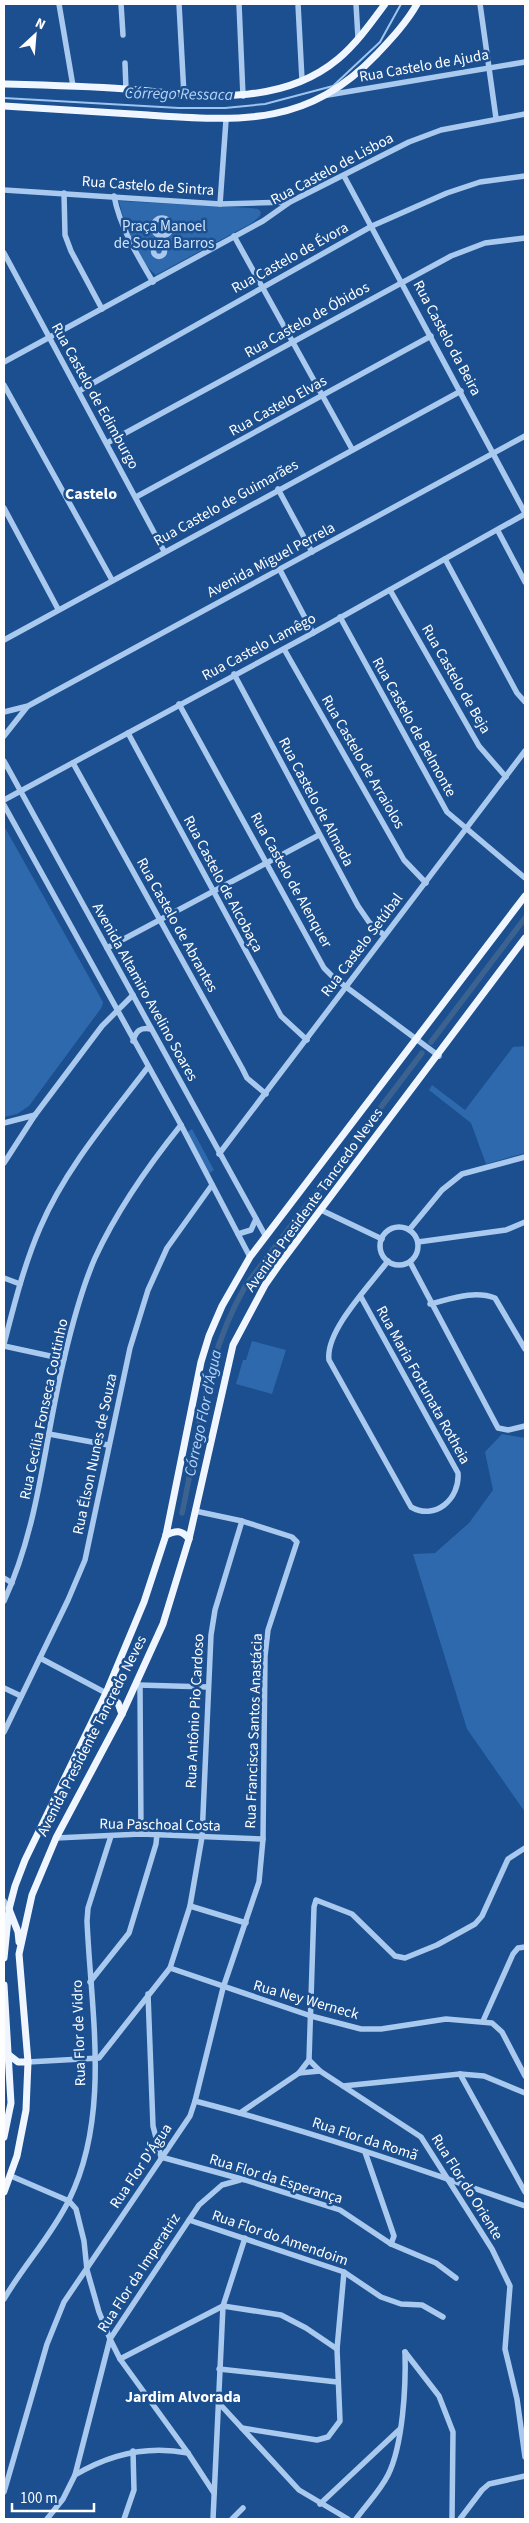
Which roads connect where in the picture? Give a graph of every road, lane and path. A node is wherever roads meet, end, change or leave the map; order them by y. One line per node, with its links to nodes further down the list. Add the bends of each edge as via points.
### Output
1 (59, 4): 17 (street)
2 (121, 4): 10 (street)
3 (179, 4): 19 (street)
4 (239, 4): 21 (street)
5 (298, 4): 15 (street)
6 (356, 4): 11 (street)
7 (385, 4): 11 (main road)
8 (417, 4): 20 (main road, via 396,33 362,69)
9 (480, 4): 14 (street)
10 (123, 35)
11 (358, 38): 15 (main road, via 338,59)
12 (525, 62): 14 (street, Rua Castelo de Ajuda)
13 (124, 63): 18 (street)
14 (487, 68): 20 (street, Rua Castelo de Ajuda); 24 (street)
15 (302, 80): 21 (main road, via 273,91)
16 (4, 84): 17 (main road)
17 (73, 86): 18 (main road)
18 (126, 89): 19 (main road)
19 (184, 95): 21 (main road)
20 (328, 95): 25 (main road, via 297,108)
21 (243, 96)
22 (4, 106): 25 (main road)
23 (525, 114): 24 (street, Rua Castelo de Lisboa)
24 (496, 118): 26 (street, Rua Castelo de Lisboa, via 441,130)
25 (226, 120): 32 (street)
26 (344, 176): 31 (street, Rua Castelo de Lisboa); 35 (street, Rua Castelo da Beira)
27 (525, 176): 35 (street, Rua Castelo de Évora, via 480,182)
28 (4, 190): 29 (street, Rua Castelo de Sintra)
29 (64, 193): 30 (street, Rua Castelo de Sintra); 42 (street, via 65,235)
30 (114, 196): 32 (street, Rua Castelo de Sintra); 39 (street, via 132,245)
31 (290, 202): 33 (street, Rua Castelo de Sintra); 34 (street, Rua Castelo de Lisboa)
32 (220, 204): 33 (street, Rua Castelo de Sintra)
33 (258, 204): 34 (street, via 266,211)
34 (263, 221): 36 (street, Rua Castelo de Lisboa)
35 (372, 226): 40 (street, Rua Castelo da Beira); 41 (street, Rua Castelo de Évora)
36 (234, 236): 39 (street, Rua Castelo de Lisboa); 41 (street)
37 (525, 238): 40 (street, Rua Castelo de Óbidos, via 485,243 450,256)
38 (4, 253): 44 (street, Rua Castelo de Edimburgo)
39 (153, 282): 42 (street, Rua Castelo de Lisboa)
40 (402, 282): 43 (street, Rua Castelo da Beira); 45 (street, Rua Castelo de Óbidos)
41 (262, 288): 45 (street); 49 (street, Rua Castelo de Évora)
42 (102, 309): 44 (street, Rua Castelo de Lisboa)
43 (431, 336): 48 (street, Rua Castelo da Beira); 50 (street, Rua Castelo Elvas)
44 (48, 337): 46 (street, Rua Castelo de Lisboa); 49 (street, Rua Castelo de Edimburgo)
45 (292, 342): 50 (street); 52 (street, Rua Castelo de Óbidos)
46 (4, 362)
47 (4, 385): 64 (street)
48 (461, 390): 53 (street, Rua Castelo de Guimarães); 54 (street, Rua Castelo da Beira)
49 (78, 391): 52 (street, Rua Castelo de Edimburgo)
50 (323, 395): 53 (street); 56 (street, Rua Castelo Elvas)
51 (525, 436): 54 (street, Avenida Miguel Perrela)
52 (107, 443): 56 (street, Rua Castelo de Edimburgo)
53 (352, 449): 55 (street, Rua Castelo de Guimarães)
54 (494, 454): 58 (street, Rua Castelo da Beira); 61 (street, Avenida Miguel Perrela)
55 (278, 489): 60 (street, Rua Castelo de Guimarães); 61 (street)
56 (136, 497): 60 (street, Rua Castelo de Edimburgo)
57 (4, 508): 67 (street)
58 (525, 514): 59 (street, Rua Castelo Lamêgo)
59 (498, 531): 62 (street, Rua Castelo Lamêgo); 65 (street)
60 (164, 551): 64 (street, Rua Castelo de Guimarães)
61 (312, 552): 63 (street, Avenida Miguel Perrela)
62 (445, 559): 66 (street, Rua Castelo Lamêgo); 73 (street)
63 (280, 570): 69 (street); 75 (street, Avenida Miguel Perrela)
64 (112, 580): 67 (street, Rua Castelo de Guimarães)
65 (525, 582)
66 (390, 590): 68 (street, Rua Castelo Lamêgo); 82 (street, Rua Castelo de Beja, via 479,746)
67 (58, 609): 70 (street, Rua Castelo de Guimarães)
68 (340, 617): 69 (street, Rua Castelo Lamêgo); 86 (street, Rua Castelo de Belmonte, via 437,797)
69 (313, 633): 71 (street, Rua Castelo Lamêgo)
70 (4, 638)
71 (284, 649): 72 (street, Rua Castelo Lamêgo); 90 (street, Rua Castelo de Arraiolos, via 404,860)
72 (234, 674): 74 (street, Rua Castelo Lamêgo); 87 (street, Rua Castelo de Almada)
73 (525, 702)
74 (179, 704): 77 (street, Rua Castelo Lamêgo); 88 (street, Rua Castelo de Alenquer)
75 (28, 706): 76 (street, Avenida Miguel Perrela); 78 (street, Avenida Miguel Perrela)
76 (4, 712)
77 (128, 733): 81 (street, Rua Castelo Lamêgo); 91 (street, Rua Castelo de Alcobaça)
78 (4, 735)
79 (525, 751): 82 (street, Rua Castelo Setúbal)
80 (4, 761): 83 (street, Avenida Altamiro Avelino Soares)
81 (73, 762): 83 (street, Rua Castelo Lamêgo); 93 (street, Rua Castelo de Abrantes)
82 (506, 777): 86 (street, Rua Castelo Setúbal)
83 (19, 791): 84 (street, Rua Castelo Lamêgo); 96 (street, Avenida Altamiro Avelino Soares)
84 (4, 800)
85 (4, 805): 99 (street)
86 (466, 830): 89 (street, Rua Castelo de Belmonte); 90 (street, Rua Castelo Setúbal)
87 (319, 835): 88 (street); 94 (street, Rua Castelo de Almada, via 358,906)
88 (267, 862): 91 (street); 97 (street, Rua Castelo de Alenquer, via 324,968)
89 (525, 878)
90 (426, 883): 94 (street, Rua Castelo Setúbal)
91 (212, 891): 93 (street); 102 (street, Rua Castelo de Alcobaça, via 281,1016)
92 (525, 896): 101 (main road, Avenida Presidente Tancredo Neves)
93 (160, 919): 96 (street); 106 (street, Rua Castelo de Abrantes, via 247,1078)
94 (384, 935): 97 (street, Rua Castelo Setúbal)
95 (525, 938): 104 (main road, Avenida Presidente Tancredo Neves)
96 (107, 948): 98 (street, Avenida Altamiro Avelino Soares)
97 (346, 987): 101 (street, Rua Castelo de Alenquer); 102 (street, Rua Castelo Setúbal)
98 (133, 994): 99 (street); 100 (street, Avenida Altamiro Avelino Soares)
99 (117, 1010): 103 (street); 107 (street)
100 (151, 1028): 103 (street, via 137,1031); 110 (street, Avenida Altamiro Avelino Soares)
101 (416, 1038): 104 (street, Rua Castelo de Alenquer); 119 (main road, Avenida Presidente Tancredo Neves)
102 (307, 1040): 106 (street, Rua Castelo Setúbal)
103 (133, 1041): 105 (street)
104 (439, 1056): 114 (main road, Avenida Presidente Tancredo Neves)
105 (148, 1067): 109 (street); 126 (street, via 59,1190 40,1228)
106 (266, 1094): 110 (street, Rua Castelo Setúbal)
107 (35, 1116): 108 (street); 112 (street)
108 (4, 1123)
109 (181, 1125): 113 (street); 131 (street, Rua Cecília Fonseca Coutinho, via 149,1166 96,1257 84,1286)
110 (219, 1154): 115 (street, Avenida Altamiro Avelino Soares)
111 (525, 1157): 117 (street, via 462,1174 442,1190)
112 (4, 1163)
113 (212, 1185): 118 (street); 134 (street, Rua Élson Nunes de Souza, via 168,1248 148,1290 130,1348)
114 (321, 1210): 120 (street); 135 (main road, Avenida Presidente Tancredo Neves, via 265,1285 233,1345)
115 (256, 1219): 118 (street, via 251,1230); 119 (street, Avenida Altamiro Avelino Soares)
116 (525, 1222): 121 (street, via 506,1230)
117 (409, 1230): 120 (street, via 396,1227); 121 (street)
118 (238, 1234): 122 (street)
119 (265, 1235): 122 (main road, Avenida Presidente Tancredo Neves)
120 (382, 1239): 123 (street, via 382,1254)
121 (418, 1242): 124 (street, via 417,1253)
122 (250, 1256): 136 (main road, Avenida Presidente Tancredo Neves, via 222,1306 201,1362)
123 (388, 1261): 124 (street, via 395,1264); 127 (street, Rua Maria Fortunata Rotheia)
124 (410, 1262): 128 (street)
125 (4, 1278): 126 (street)
126 (20, 1284): 129 (street)
127 (360, 1297): 127 (street, Rua Maria Fortunata Rotheia, via 334,1334 328,1351 329,1360 411,1506 420,1512 430,1513 452,1495 457,1487 458,1473)
128 (430, 1304): 130 (street, via 470,1295 495,1298); 132 (street, via 498,1428 508,1430)
129 (4, 1345): 131 (street)
130 (525, 1349)
131 (64, 1359): 133 (street, Rua Cecília Fonseca Coutinho)
132 (525, 1426)
133 (50, 1434): 134 (street); 142 (street, Rua Cecília Fonseca Coutinho, via 33,1521)
134 (108, 1445): 144 (street, Rua Élson Nunes de Souza, via 85,1560)
135 (195, 1511): 137 (street); 138 (main road, Avenida Presidente Tancredo Neves)
136 (169, 1520): 138 (main road, via 182,1528); 139 (main road, Avenida Presidente Tancredo Neves)
137 (242, 1521): 146 (street, Rua Antônio Pio Cardoso, via 215,1610); 157 (street, Rua Francisca Santos Anastácia, via 295,1538 297,1542 268,1630)
138 (193, 1523): 140 (main road, Avenida Presidente Tancredo Neves)
139 (166, 1535): 140 (main road, via 179,1531); 148 (main road, Avenida Presidente Tancredo Neves, via 144,1602)
140 (189, 1540): 145 (main road, Avenida Presidente Tancredo Neves, via 163,1624)
141 (4, 1578): 142 (street)
142 (12, 1582): 143 (street, Rua Cecília Fonseca Coutinho)
143 (4, 1601)
144 (40, 1658): 148 (street); 149 (street, Rua Élson Nunes de Souza)
145 (138, 1685): 146 (street); 150 (main road, Avenida Presidente Tancredo Neves); 152 (street)
146 (208, 1687): 155 (street, Rua Antônio Pio Cardoso)
147 (4, 1688): 149 (street)
148 (106, 1693): 150 (main road, via 118,1703); 161 (main road, Avenida Presidente Tancredo Neves, via 25,1860)
149 (21, 1696): 151 (street, Rua Élson Nunes de Souza)
150 (122, 1714): 156 (main road, Avenida Presidente Tancredo Neves)
151 (4, 1732)
152 (141, 1834): 153 (street, Rua Paschoal Costa); 154 (street, Rua Paschoal Costa)
153 (157, 1834): 155 (street, Rua Paschoal Costa); 168 (street, via 129,1933)
154 (111, 1836): 156 (street, Rua Paschoal Costa); 168 (street, Rua Flor de Vidro, via 88,1908)
155 (202, 1837): 157 (street, Rua Paschoal Costa); 160 (street, Rua Antônio Pio Cardoso)
156 (56, 1838): 165 (main road, Avenida Presidente Tancredo Neves, via 32,1895)
157 (263, 1839): 163 (street, Rua Flor D'Água, via 259,1882)
158 (525, 1848): 172 (street, via 508,1859 482,1916 475,1924 405,1958 395,1956 352,1914 316,1900)
159 (4, 1901): 161 (street)
160 (190, 1906): 163 (street); 167 (street, Rua Antônio Pio Cardoso)
161 (9, 1909): 162 (main road, Avenida Presidente Tancredo Neves); 165 (main road, via 18,1932)
162 (5, 1923): 166 (main road, Avenida Presidente Tancredo Neves)
163 (246, 1923): 170 (street, Rua Flor D'Água)
164 (525, 1947): 173 (street, via 518,1948 513,1954)
165 (19, 1954): 177 (main road, Avenida Presidente Tancredo Neves)
166 (4, 1958)
167 (170, 1968): 170 (street, Rua Ney Werneck); 171 (street)
168 (90, 1982): 175 (street, Rua Flor de Vidro)
169 (4, 1985): 174 (main road)
170 (223, 1988): 172 (street, Rua Ney Werneck); 185 (street, Rua Flor D'Água)
171 (148, 1994): 175 (street, via 104,2053); 189 (street, via 154,2126)
172 (311, 2016): 173 (street, Rua Ney Werneck, via 361,2029 446,2019); 176 (street)
173 (483, 2021): 182 (street, Rua Ney Werneck, via 498,2027)
174 (9, 2055): 177 (main road, via 18,2062); 178 (main road)
175 (95, 2059): 177 (street); 195 (street, Rua Flor de Vidro, via 91,2134)
176 (309, 2060): 179 (street, Rua Flor do Oriente); 180 (street)
177 (28, 2062): 190 (main road, Avenida Presidente Tancredo Neves, via 23,2134)
178 (7, 2065): 187 (main road, via 11,2103)
179 (320, 2071): 180 (street); 183 (street, Rua Flor do Oriente)
180 (299, 2074): 186 (street)
181 (460, 2074): 183 (street); 184 (street, via 484,2076); 194 (street)
182 (525, 2076)
183 (343, 2086): 191 (street, Rua Flor do Oriente, via 421,2137)
184 (525, 2093)
185 (195, 2101): 186 (street, Rua Flor da Romã); 189 (street, Rua Flor D'Água, via 190,2116)
186 (240, 2113): 188 (street, Rua Flor da Romã)
187 (4, 2137)
188 (365, 2152): 191 (street, Rua Flor da Romã); 199 (street, via 394,2236)
189 (161, 2157): 192 (street, Rua Flor da Esperança); 200 (street, Rua Flor D'Água)
190 (12, 2176): 193 (main road, Avenida Presidente Tancredo Neves); 195 (street)
191 (445, 2178): 196 (street, Rua Flor da Romã); 216 (street, Rua Flor do Oriente, via 492,2249 510,2286 505,2349)
192 (245, 2180): 197 (street, Rua Flor da Imperatriz, via 222,2185 199,2205); 199 (street, Rua Flor da Esperança, via 340,2210)
193 (4, 2192)
194 (525, 2192)
195 (69, 2201): 200 (street, via 79,2216); 203 (street, Rua Flor de Vidro)
196 (525, 2206)
197 (188, 2220): 198 (street, Rua Flor do Amendoim); 206 (street, Rua Flor da Imperatriz)
198 (245, 2238): 201 (street, Rua Flor do Amendoim); 204 (street)
199 (390, 2244): 202 (street, Rua Flor da Esperança, via 436,2263)
200 (87, 2270): 206 (street); 219 (street, Rua Flor D'Água, via 54,2322)
201 (344, 2272): 205 (street, Rua Flor do Amendoim, via 381,2297 401,2304 422,2305); 207 (street)
202 (456, 2278)
203 (4, 2298)
204 (223, 2306): 207 (street, via 281,2315); 208 (street); 209 (street)
205 (443, 2317)
206 (110, 2339): 208 (street); 217 (street, Rua Flor da Imperatriz)
207 (337, 2350): 210 (street)
208 (120, 2360): 215 (street)
209 (219, 2369): 210 (street); 211 (street)
210 (337, 2382): 212 (street, via 340,2421 323,2439 307,2440)
211 (217, 2401): 212 (street); 220 (street)
212 (242, 2428): 221 (street, via 300,2490)
213 (400, 2428): 221 (street); 228 (street, via 387,2476); 229 (street, via 406,2393 405,2352 439,2396 453,2432)
214 (134, 2451): 215 (street, via 161,2449); 217 (street, via 94,2463); 224 (street, via 134,2490)
215 (188, 2453): 220 (street)
216 (525, 2457)
217 (75, 2475): 223 (street, Rua Flor da Imperatriz, via 63,2499)
218 (525, 2476): 230 (street, via 486,2486)
219 (4, 2492)
220 (214, 2493): 225 (street)
221 (320, 2504): 227 (street)
222 (243, 2508): 226 (street)
223 (47, 2519)
224 (124, 2519)
225 (213, 2519)
226 (232, 2519)
227 (348, 2519)
228 (356, 2519)
229 (452, 2519)
230 (460, 2519)

